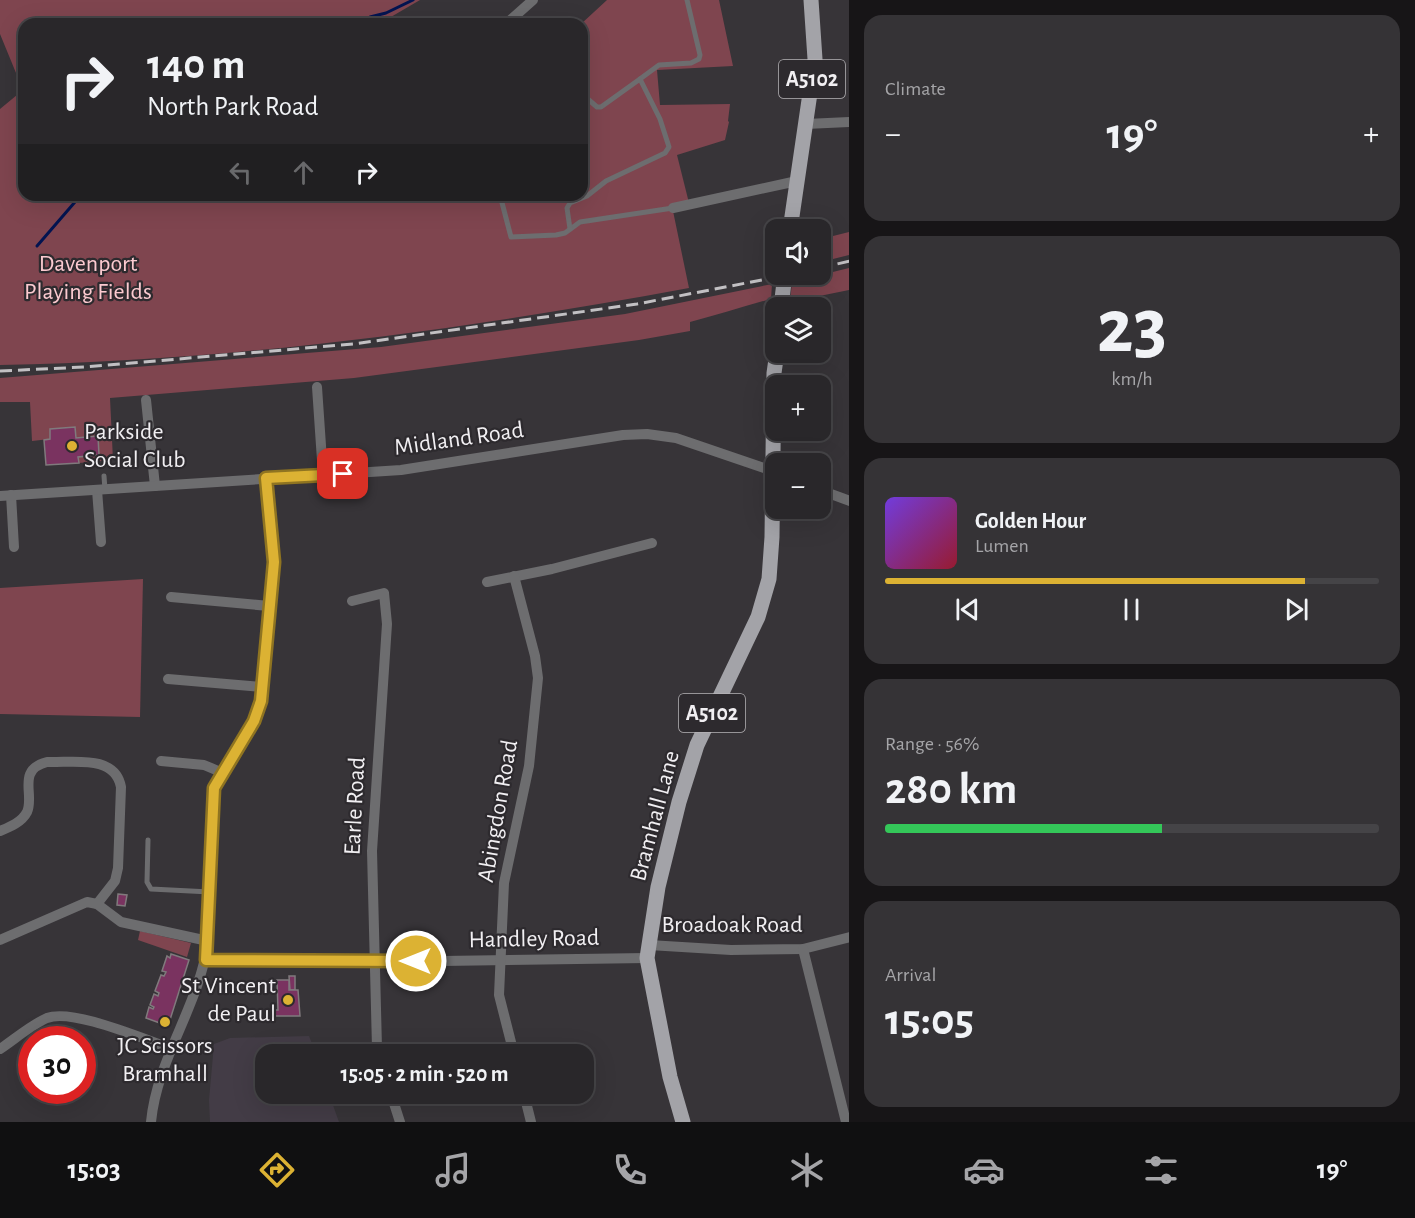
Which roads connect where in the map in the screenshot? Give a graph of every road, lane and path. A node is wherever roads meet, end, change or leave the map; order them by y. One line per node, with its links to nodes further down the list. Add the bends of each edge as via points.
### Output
1 (533, 0): 4 (street)
2 (687, 0): 5 (lane, via 699,59 659,65)
3 (811, 0): 8 (main road, A5102, via 815,58)
4 (513, 18)
5 (640, 79): 6 (lane, via 601,107); 10 (lane, via 669,148 606,181)
6 (588, 99)
7 (849, 122): 8 (street)
8 (806, 124): 9 (main road, A5102)
9 (797, 181): 13 (street); 14 (main road, A5102)
10 (588, 195)
11 (502, 201): 15 (lane, via 511,237 556,235)
12 (575, 201): 15 (lane, via 567,208)
13 (674, 208): 15 (lane, via 580,222)
14 (792, 219)
15 (570, 230)
16 (775, 363): 19 (main road, Bramhall Lane / A5102)
17 (317, 387): 21 (street)
18 (146, 400): 24 (street)
19 (775, 453)
20 (765, 468): 21 (street, Midland Road, via 676,438 646,434 401,470)
21 (323, 475): 23 (street, Midland Road)
22 (104, 476): 25 (lane)
23 (266, 478): 24 (street, Midland Road); 37 (street, via 274,562)
24 (155, 486): 25 (street, Midland Road)
25 (101, 490): 27 (street, Midland Road); 30 (street)
26 (831, 494): 28 (street)
27 (5, 496): 32 (street)
28 (849, 501)
29 (772, 519): 50 (main road, Bramhall Lane / A5102, via 769,579 758,617 697,745 658,887)
30 (100, 542)
31 (652, 543): 33 (street)
32 (14, 547)
33 (514, 576): 34 (street); 52 (street, Abingdon Road, via 538,678 529,766 504,884)
34 (487, 582)
35 (171, 597): 37 (street)
36 (352, 602): 53 (street, Earle Road, via 384,593 387,605 372,851)
37 (269, 606): 39 (street)
38 (168, 680): 39 (street)
39 (262, 687): 41 (street, via 254,721)
40 (161, 761): 41 (street, via 204,765)
41 (223, 772): 44 (street, via 214,788)
42 (0, 831): 45 (street, via 27,813 28,781 41,764 99,763 109,768 121,787 118,868 115,881)
43 (148, 840): 44 (lane, via 147,882 151,889)
44 (210, 892): 48 (street)
45 (97, 904): 47 (street, via 84,902); 48 (street, via 121,922)
46 (849, 937): 49 (street, Broadoak Road)
47 (0, 940)
48 (208, 941): 51 (street)
49 (803, 949): 50 (street, Broadoak Road); 64 (street)
50 (648, 952): 52 (street, Handley Road); 63 (main road, Bramhall Lane / A5102, via 670,1077)
51 (206, 960): 53 (street, Handley Road, via 275,956); 57 (street)
52 (500, 960): 53 (street, Handley Road); 55 (street, Abingdon Road, via 499,995)
53 (374, 962): 54 (street, Earle Road)
54 (377, 1044)
55 (511, 1044)
56 (0, 1049): 57 (street, via 46,1019 62,1015)
57 (173, 1049): 60 (street, via 161,1074)
58 (394, 1104): 61 (street)
59 (526, 1104): 62 (street)
60 (151, 1122)
61 (400, 1122)
62 (531, 1122)
63 (683, 1122)
64 (846, 1122)

